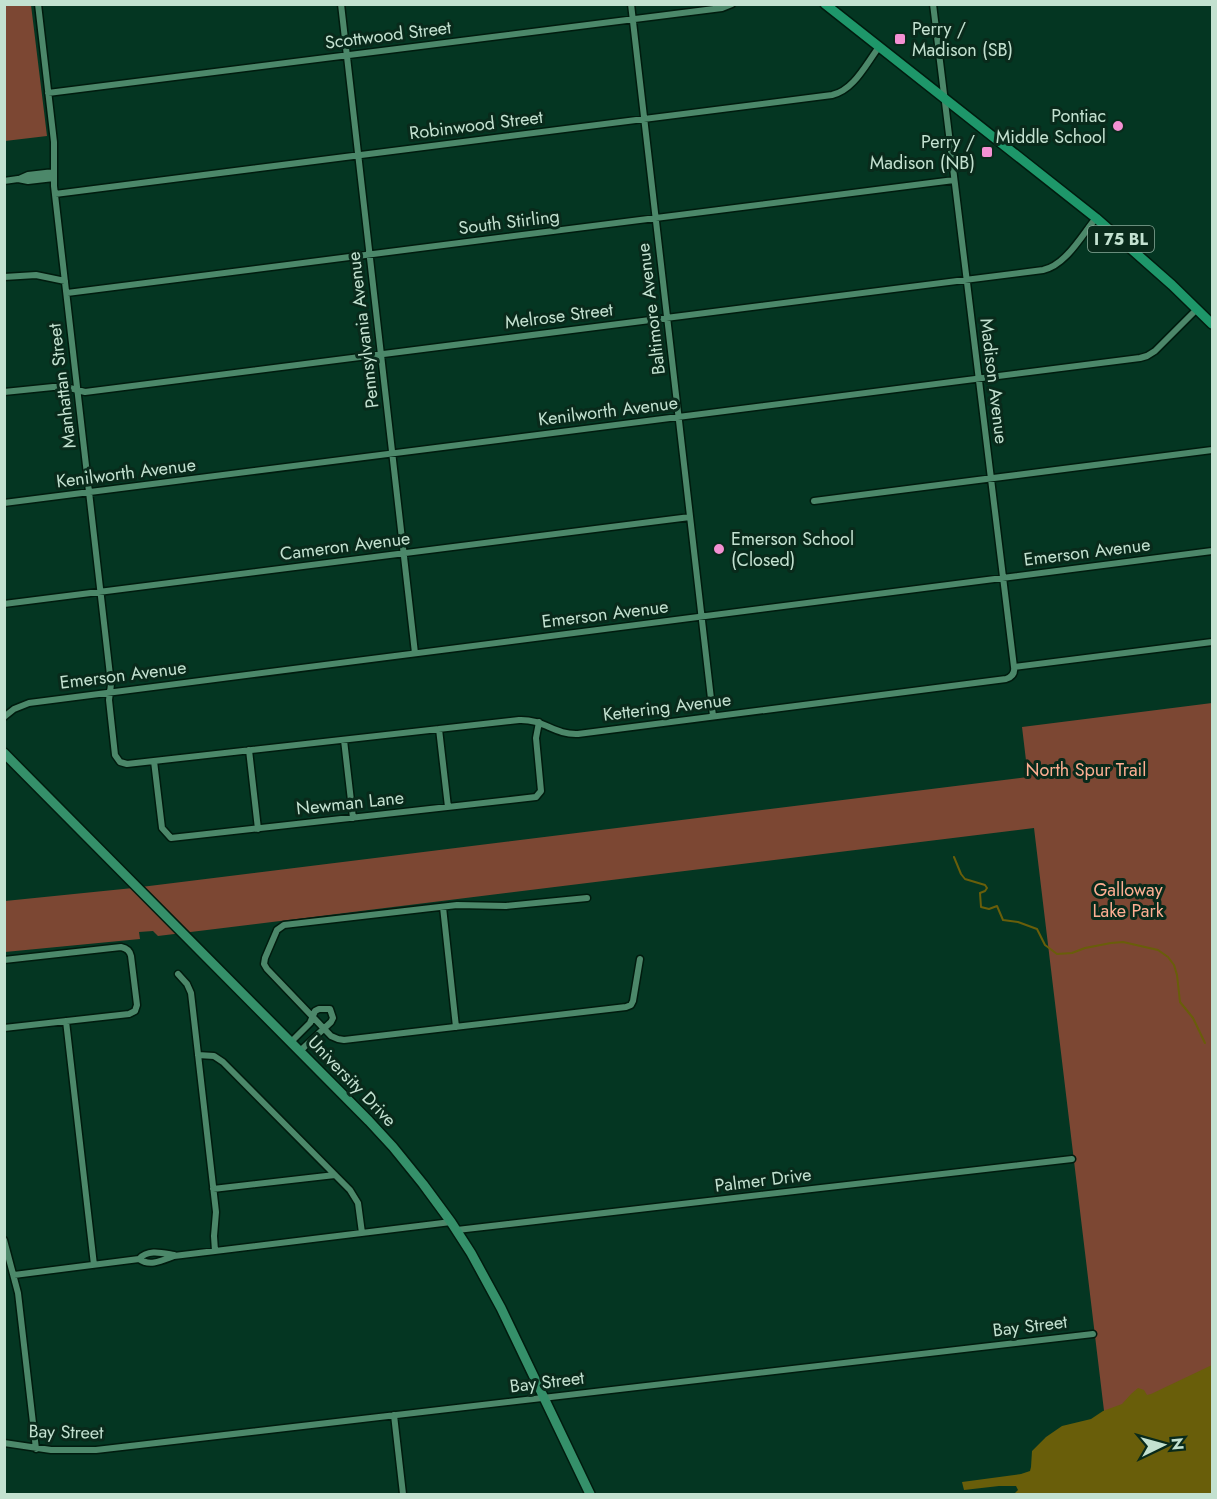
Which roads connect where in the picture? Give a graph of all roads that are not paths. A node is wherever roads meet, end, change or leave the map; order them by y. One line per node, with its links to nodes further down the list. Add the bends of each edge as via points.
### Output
1 (38, 4): 10 (street, Manhattan Street)
2 (341, 4): 9 (street, Pennsylvania Avenue)
3 (631, 4): 7 (street, Baltimore Avenue)
4 (732, 4): 7 (street, Scottwood Street)
5 (825, 4): 8 (main road, I 75 BL)
6 (933, 4): 11 (street, Madison Avenue)
7 (633, 19): 9 (street, Scottwood Street); 12 (street, Baltimore Avenue)
8 (879, 47): 11 (main road, I 75 BL); 12 (street, Robinwood Street, via 852,84 836,94)
9 (347, 55): 10 (street, Scottwood Street); 13 (street, Pennsylvania Avenue)
10 (48, 93): 14 (street, Manhattan Street)
11 (944, 98): 15 (street, Madison Avenue); 19 (main road, I 75 BL)
12 (644, 119): 13 (street, Robinwood Street); 18 (street, Baltimore Avenue)
13 (358, 155): 17 (street, Robinwood Street); 20 (street, Pennsylvania Avenue)
14 (54, 175): 16 (street, via 28,175); 17 (street, Manhattan Street)
15 (954, 180): 18 (street, South Stirling); 22 (street, Madison Avenue)
16 (4, 181)
17 (55, 194): 23 (street, Manhattan Street)
18 (656, 218): 20 (street, South Stirling); 26 (street, Baltimore Avenue)
19 (1096, 218): 22 (street, Melrose Street, via 1062,261 1052,267); 25 (main road, I 75 BL)
20 (369, 255): 24 (street, South Stirling); 28 (street, Pennsylvania Avenue)
21 (4, 277): 23 (street, via 36,274)
22 (966, 279): 26 (street, Melrose Street); 29 (street, Madison Avenue)
23 (65, 280): 24 (street, Manhattan Street)
24 (67, 293): 30 (street, Manhattan Street)
25 (1197, 309): 27 (main road, I 75 BL); 29 (street, Kenilworth Avenue, via 1145,357)
26 (667, 318): 28 (street, Melrose Street); 32 (street, Baltimore Avenue)
27 (1212, 324)
28 (381, 354): 30 (street, Melrose Street); 34 (street, Pennsylvania Avenue)
29 (979, 379): 32 (street, Kenilworth Avenue); 35 (street, Madison Avenue)
30 (78, 390): 31 (street, Melrose Street, via 53,387); 36 (street, Manhattan Street)
31 (4, 392)
32 (679, 417): 34 (street, Kenilworth Avenue); 39 (street, Baltimore Avenue)
33 (1212, 450): 35 (street)
34 (392, 454): 36 (street, Kenilworth Avenue); 41 (street, Pennsylvania Avenue)
35 (991, 478): 37 (street); 42 (street, Madison Avenue)
36 (89, 493): 38 (street, Kenilworth Avenue); 43 (street, Manhattan Street)
37 (814, 501)
38 (4, 503)
39 (690, 517): 41 (street, Cameron Avenue); 45 (street, Baltimore Avenue)
40 (1212, 550): 42 (street, Emerson Avenue)
41 (404, 554): 43 (street, Cameron Avenue); 47 (street, Pennsylvania Avenue)
42 (1003, 577): 45 (street, Emerson Avenue); 48 (street, Madison Avenue)
43 (101, 592): 44 (street, Cameron Avenue); 49 (street, Manhattan Street)
44 (4, 604)
45 (702, 616): 47 (street, Emerson Avenue); 50 (street, Baltimore Avenue)
46 (1212, 642): 48 (street, Kettering Avenue)
47 (415, 653): 49 (street, Emerson Avenue)
48 (1014, 667): 50 (street, Kettering Avenue, via 1006,679)
49 (110, 692): 51 (street, Emerson Avenue, via 26,703); 58 (street, Manhattan Street, via 115,753)
50 (713, 716): 52 (street, Kettering Avenue, via 573,734)
51 (4, 717)
52 (539, 722): 53 (street, Kettering Avenue, via 519,720); 59 (street, Newman Lane, via 539,795)
53 (439, 729): 54 (street, Kettering Avenue); 59 (street)
54 (344, 740): 55 (street, Kettering Avenue); 60 (street)
55 (249, 750): 57 (street, Kettering Avenue); 61 (street)
56 (4, 753): 72 (main road, University Drive)
57 (154, 761): 58 (street, Kettering Avenue); 61 (street, Newman Lane, via 162,828 171,838)
58 (120, 762)
59 (448, 807): 60 (street, Newman Lane)
60 (353, 818): 61 (street, Newman Lane)
61 (258, 828)
62 (587, 898): 63 (street)
63 (443, 907): 67 (street, via 279,927 265,965); 69 (street)
64 (640, 959): 69 (street, via 633,1001 626,1008)
65 (4, 960): 68 (street, via 121,947 128,950 135,1011)
66 (178, 974): 74 (street, via 190,990)
67 (313, 1016): 71 (street); 71 (street, via 317,1009 332,1011 330,1024); 72 (street)
68 (66, 1021): 70 (street); 82 (street)
69 (456, 1027): 71 (street, via 344,1040 334,1038)
70 (4, 1028)
71 (324, 1028): 73 (street)
72 (291, 1042): 73 (main road, University Drive)
73 (300, 1052): 78 (main road, University Drive, via 393,1147)
74 (198, 1055): 76 (street, via 220,1060); 77 (street)
75 (1072, 1159): 78 (street, Palmer Drive)
76 (335, 1175): 77 (street); 79 (street, via 357,1200)
77 (213, 1189): 81 (street)
78 (454, 1226): 79 (street, Palmer Drive); 85 (main road, University Drive, via 492,1291)
79 (362, 1233): 81 (street, Palmer Drive)
80 (4, 1240): 83 (street)
81 (215, 1251): 82 (street, Palmer Drive, via 174,1256 150,1253 139,1259)
82 (94, 1264): 83 (street, Palmer Drive)
83 (14, 1275): 88 (street)
84 (1093, 1334): 85 (street, Bay Street)
85 (543, 1397): 86 (street, Bay Street); 90 (main road, University Drive)
86 (394, 1415): 88 (street, Bay Street, via 96,1450); 89 (street)
87 (4, 1443): 88 (street, Bay Street)
88 (36, 1449)
89 (403, 1494)
90 (590, 1494)

